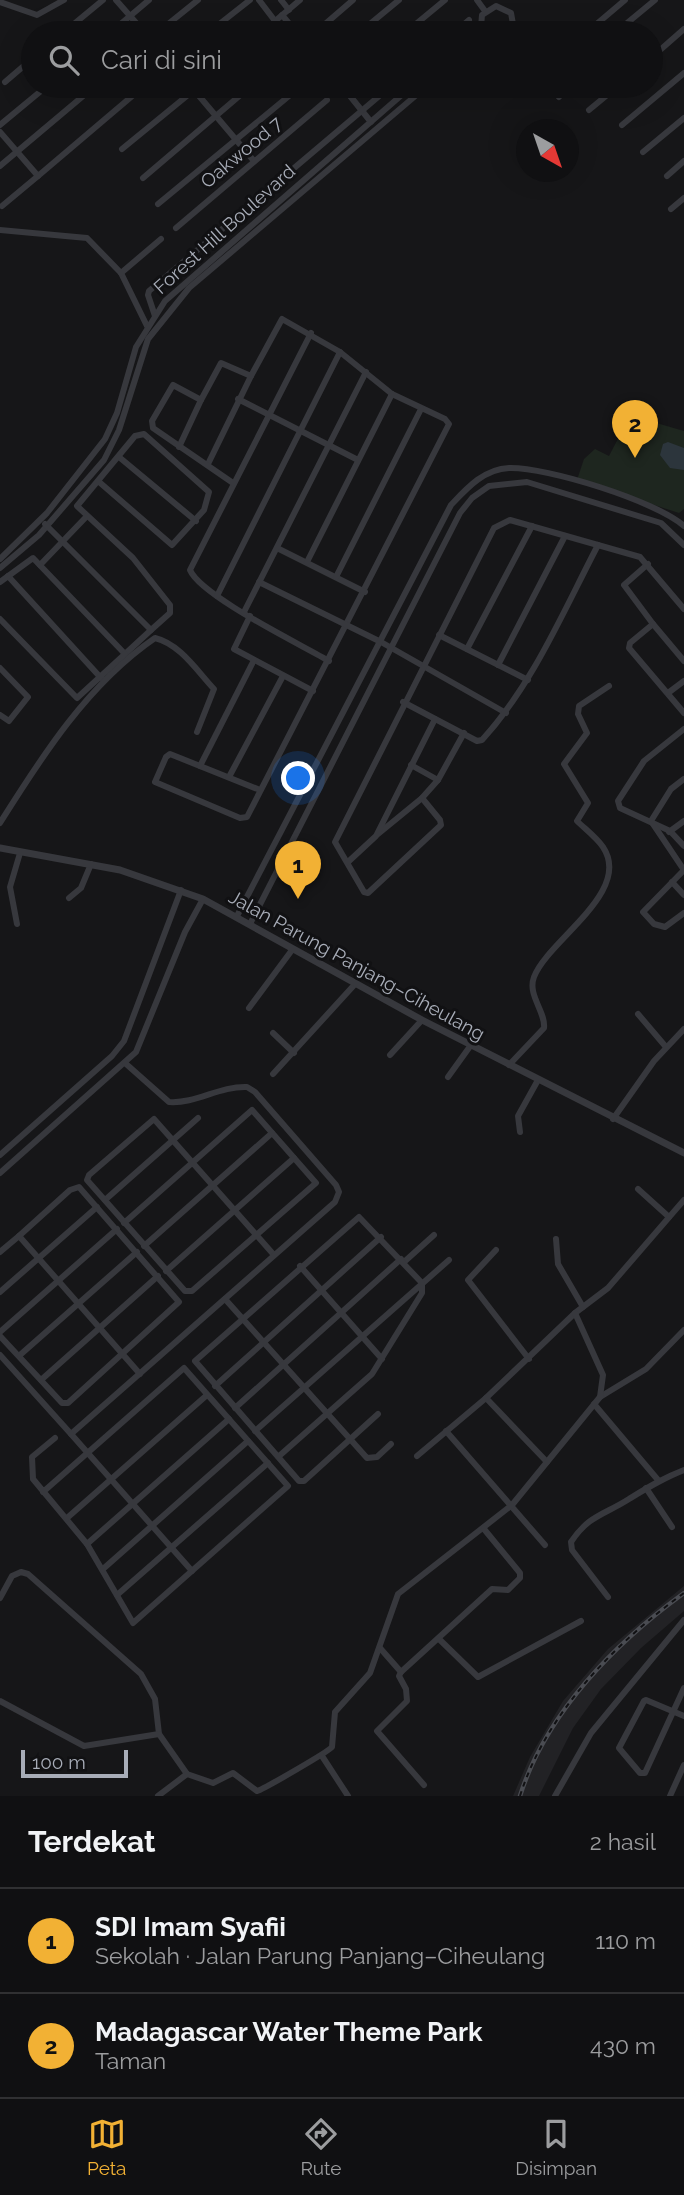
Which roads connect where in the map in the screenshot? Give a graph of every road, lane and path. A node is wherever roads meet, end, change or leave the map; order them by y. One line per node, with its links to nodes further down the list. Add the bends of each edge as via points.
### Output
1 (64, 0): 17 (street, via 37,15)
2 (103, 0): 22 (street)
3 (116, 0): 21 (street)
4 (149, 0): 21 (street)
5 (198, 0): 25 (street)
6 (250, 0): 26 (street)
7 (259, 0): 27 (street)
8 (281, 0): 18 (street)
9 (300, 0): 18 (street)
10 (353, 0): 29 (street)
11 (399, 0): 30 (street)
12 (445, 0): 31 (street)
13 (477, 0): 19 (street)
14 (625, 0): 34 (street)
15 (655, 0): 35 (street)
16 (0, 2): 17 (street)
17 (14, 3)
18 (289, 10): 20 (street)
19 (485, 10): 32 (street); 33 (street, via 506,9)
20 (282, 15): 27 (street); 28 (street)
21 (130, 16): 23 (street); 24 (street)
22 (78, 21)
23 (124, 21)
24 (134, 21)
25 (172, 21)
26 (223, 21)
27 (275, 21)
28 (287, 21)
29 (329, 21)
30 (374, 21)
31 (420, 21)
32 (484, 21)
33 (512, 21)
34 (600, 21)
35 (630, 21)
36 (684, 30): 37 (street)
37 (663, 48)
38 (21, 68): 40 (street)
39 (684, 73): 41 (street)
40 (5, 82)
41 (663, 91)
42 (33, 98): 61 (street)
43 (81, 98): 67 (street)
44 (130, 98): 72 (street)
45 (184, 98): 66 (street)
46 (204, 98): 58 (street)
47 (236, 98): 58 (street)
48 (286, 98): 65 (street)
49 (352, 98): 56 (street)
50 (376, 98): 56 (street)
51 (398, 98): 60 (street, Forest Hill Boulevard)
52 (412, 98): 63 (street, Forest Hill Boulevard)
53 (604, 98): 57 (street)
54 (654, 98): 62 (street)
55 (327, 100): 69 (street, Oakwood 7)
56 (362, 110): 60 (street); 83 (street, via 149,291)
57 (589, 110)
58 (216, 114): 65 (street); 74 (street)
59 (684, 118): 68 (street)
60 (370, 121): 63 (street); 83 (street, Forest Hill Boulevard, via 197,270)
61 (0, 125)
62 (622, 125)
63 (376, 128): 84 (street, Forest Hill Boulevard, via 190,288)
64 (0, 132): 67 (street)
65 (236, 138): 69 (street); 76 (street)
66 (122, 149)
67 (18, 151): 71 (street); 72 (street)
68 (643, 152)
69 (254, 161): 79 (street, Oakwood 7)
70 (684, 161): 73 (street)
71 (0, 166)
72 (38, 176): 77 (street)
73 (667, 176)
74 (143, 178)
75 (684, 198): 78 (street)
76 (158, 204)
77 (2, 206)
78 (671, 209)
79 (176, 228)
80 (0, 230): 82 (street, via 84,236)
81 (161, 239): 82 (street)
82 (121, 273): 85 (street)
83 (154, 315): 84 (street); 85 (street, Forest Hill Boulevard)
84 (159, 324): 87 (street, Forest Hill Boulevard)
85 (147, 326): 87 (street); 105 (street, Forest Hill Boulevard, via 105,439)
86 (311, 333): 88 (street); 90 (street, via 282,319); 95 (street)
87 (152, 334): 109 (street, Forest Hill Boulevard, via 113,445)
88 (340, 352): 89 (street); 96 (street)
89 (366, 372): 91 (street); 97 (street)
90 (251, 376): 92 (street); 93 (street, via 221,363)
91 (392, 394): 94 (street); 100 (street)
92 (238, 399): 95 (street); 101 (street)
93 (201, 400): 98 (street); 98 (street, via 173,385 152,421 153,428)
94 (421, 409): 121 (street); 124 (street, via 445,419 449,429)
95 (268, 416): 96 (street); 103 (street)
96 (300, 429): 97 (street); 125 (street)
97 (329, 444): 100 (street); 114 (street)
98 (179, 447): 101 (street)
99 (119, 457): 102 (street); 106 (street); 106 (street, via 135,436 144,434 209,492 209,502)
100 (358, 460): 116 (street)
101 (208, 464): 103 (street)
102 (98, 481): 104 (street, via 77,506); 106 (street, via 172,545)
103 (233, 482): 125 (street, via 190,565 193,577)
104 (87, 516): 111 (street); 131 (street, via 133,558 170,605 170,613)
105 (41, 520): 109 (street); 115 (street, Forest Hill Boulevard)
106 (196, 521)
107 (532, 526): 110 (street); 132 (street, via 510,520 494,528); 135 (street)
108 (684, 526): 133 (street, via 658,508 546,473 508,468 485,475 467,486 451,505)
109 (47, 527): 111 (street); 119 (street, Forest Hill Boulevard)
110 (565, 536): 112 (street); 140 (street)
111 (63, 541): 118 (street); 131 (street)
112 (598, 545): 117 (street, via 640,557); 145 (street)
113 (684, 545): 134 (street, via 661,523 541,484 489,486 460,513)
114 (277, 548): 116 (street); 123 (street)
115 (0, 559)
116 (307, 562): 121 (street)
117 (648, 564): 126 (street); 129 (street, via 624,587)
118 (40, 565): 120 (street, via 32,559); 136 (street)
119 (0, 568)
120 (8, 576): 122 (street); 144 (street)
121 (336, 577): 124 (street)
122 (0, 582)
123 (259, 582): 127 (street); 130 (street)
124 (365, 592): 130 (street)
125 (217, 596): 127 (street)
126 (684, 609)
127 (247, 614): 137 (street, via 234,646); 138 (street)
128 (0, 619): 144 (street, via 73,696 81,697)
129 (653, 624): 139 (street); 149 (street, via 629,648)
130 (348, 626): 133 (street); 138 (street)
131 (151, 630): 136 (street)
132 (439, 635): 135 (street); 141 (street)
133 (381, 642): 134 (street); 183 (street)
134 (393, 649): 141 (street); 185 (street)
135 (467, 649): 140 (street)
136 (125, 654): 144 (street)
137 (254, 660): 143 (street); 159 (street)
138 (329, 661): 148 (street)
139 (684, 661)
140 (498, 665): 145 (street)
141 (424, 666): 150 (street); 151 (street)
142 (0, 667): 153 (street, via 28,697 9,721)
143 (283, 676): 148 (street); 160 (street)
144 (101, 678)
145 (528, 680): 151 (street)
146 (684, 681): 149 (street)
147 (609, 686): 198 (street, via 579,706 587,733 564,764 588,803 577,821 607,853 606,886 541,963 533,991 544,1028)
148 (313, 691): 163 (street)
149 (668, 693): 152 (street)
150 (403, 702): 154 (street); 174 (street, via 335,842)
151 (506, 713): 157 (street, via 480,741)
152 (684, 713)
153 (0, 715)
154 (435, 719): 157 (street); 158 (street)
155 (684, 729): 165 (street, via 644,761 618,801 620,808)
156 (197, 732): 167 (street, via 214,688 185,656 155,638 68,722)
157 (464, 733): 162 (street)
158 (411, 765): 162 (street); 169 (street)
159 (200, 766): 160 (street); 163 (street, via 167,755 155,782 244,820)
160 (229, 777): 163 (street)
161 (684, 779): 165 (street, via 671,789)
162 (438, 780): 164 (street)
163 (260, 790)
164 (422, 798): 169 (street); 174 (street, via 441,825 368,893)
165 (651, 821): 168 (street); 170 (street)
166 (684, 821): 168 (street)
167 (0, 823)
168 (670, 831): 170 (street); 171 (street)
169 (376, 836): 174 (street)
170 (662, 838): 176 (street)
171 (684, 846)
172 (0, 848): 173 (street, Jalan Parung Panjang–Ciheulang)
173 (20, 853): 175 (street, Jalan Parung Panjang–Ciheulang); 184 (street, via 10,887)
174 (348, 862)
175 (91, 864): 178 (street, Jalan Parung Panjang–Ciheulang); 180 (street, via 82,888)
176 (684, 870): 177 (street)
177 (672, 883): 179 (street); 182 (street, via 643,912 666,928)
178 (181, 890): 181 (street, Jalan Parung Panjang–Ciheulang); 208 (street, via 124,1041)
179 (684, 895)
180 (69, 898)
181 (203, 899): 183 (street, Jalan Parung Panjang–Ciheulang); 197 (street, via 136,1052)
182 (684, 913)
183 (237, 916): 185 (street, Jalan Parung Panjang–Ciheulang)
184 (17, 924)
185 (250, 924): 186 (street, Jalan Parung Panjang–Ciheulang)
186 (292, 950): 187 (street, Jalan Parung Panjang–Ciheulang); 188 (street)
187 (356, 983): 190 (street, Jalan Parung Panjang–Ciheulang); 195 (street)
188 (249, 1008)
189 (638, 1014): 194 (street)
190 (422, 1020): 193 (street, Jalan Parung Panjang–Ciheulang); 196 (street)
191 (684, 1029): 194 (street)
192 (273, 1033): 195 (street)
193 (471, 1045): 198 (street, Jalan Parung Panjang–Ciheulang); 200 (street)
194 (666, 1047): 203 (street)
195 (294, 1053): 199 (street)
196 (390, 1055)
197 (125, 1063): 211 (street); 230 (street, via 169,1102 247,1087 336,1185 340,1192 335,1202)
198 (509, 1065): 201 (street, Jalan Parung Panjang–Ciheulang)
199 (273, 1074)
200 (448, 1077)
201 (538, 1080): 203 (street, Jalan Parung Panjang–Ciheulang); 204 (street, via 518,1116)
202 (198, 1118): 206 (street)
203 (612, 1119): 207 (street, Jalan Parung Panjang–Ciheulang)
204 (520, 1132)
205 (272, 1133): 209 (street); 210 (street, via 252,1110); 212 (street)
206 (173, 1140): 210 (street); 215 (street); 215 (street, via 150,1120 89,1175 87,1180)
207 (684, 1153)
208 (0, 1155)
209 (294, 1158): 217 (street); 221 (street, via 316,1183)
210 (192, 1163): 212 (street); 219 (street)
211 (0, 1173)
212 (213, 1185): 217 (street); 226 (street)
213 (638, 1189): 218 (street)
214 (684, 1199): 218 (street)
215 (105, 1200): 219 (street)
216 (97, 1207): 220 (street); 223 (street, via 75,1187); 231 (street)
217 (235, 1211): 221 (street); 235 (street)
218 (669, 1217): 243 (street, via 608,1287)
219 (124, 1223): 226 (street)
220 (117, 1229): 229 (street); 237 (street)
221 (256, 1235): 230 (street); 235 (street, via 192,1291 185,1291)
222 (434, 1235): 233 (street)
223 (19, 1236): 228 (street); 231 (street)
224 (381, 1237): 233 (street); 234 (street, via 363,1217 356,1217); 239 (street)
225 (556, 1239): 243 (street, via 558,1264)
226 (144, 1245): 235 (street)
227 (496, 1250): 256 (street, via 468,1280)
228 (0, 1252)
229 (136, 1252): 236 (street); 242 (street)
230 (274, 1255): 241 (street)
231 (38, 1258): 237 (street); 240 (street)
232 (449, 1259): 238 (street)
233 (402, 1261): 238 (street); 244 (street)
234 (300, 1266): 239 (street); 246 (street)
235 (166, 1271)
236 (158, 1276): 247 (street); 253 (street, via 178,1305)
237 (58, 1281): 242 (street); 249 (street)
238 (422, 1283): 250 (street); 255 (street, via 422,1293)
239 (321, 1290): 244 (street); 251 (street)
240 (0, 1292)
241 (225, 1299): 246 (street); 258 (street)
242 (78, 1304): 247 (street); 254 (street)
243 (583, 1307): 245 (street)
244 (341, 1313): 250 (street); 257 (street)
245 (575, 1313): 256 (street); 263 (street, via 603,1375)
246 (242, 1318): 251 (street); 260 (street, via 195,1362)
247 (100, 1328): 253 (street); 259 (street)
248 (684, 1330): 263 (street, via 646,1369)
249 (0, 1334): 254 (street)
250 (362, 1336): 255 (street); 261 (street)
251 (263, 1342): 257 (street); 260 (street)
252 (0, 1354): 272 (street)
253 (123, 1354): 258 (street); 259 (street, via 68,1403 62,1403)
254 (20, 1355): 259 (street)
255 (382, 1359): 267 (street, via 372,1374)
256 (529, 1359): 264 (street)
257 (284, 1365): 261 (street); 266 (street)
258 (140, 1374): 272 (street)
259 (41, 1380)
260 (215, 1385): 266 (street)
261 (304, 1388): 267 (street); 270 (street)
262 (207, 1395): 269 (street); 277 (street, via 184,1368); 283 (street)
263 (600, 1397): 265 (street)
264 (486, 1398): 271 (street); 280 (street)
265 (594, 1404): 280 (street); 284 (street)
266 (235, 1408): 270 (street)
267 (328, 1413): 274 (street); 279 (street)
268 (379, 1414): 274 (street)
269 (229, 1419): 275 (street); 287 (street)
270 (256, 1431): 279 (street)
271 (446, 1431): 278 (street); 288 (street)
272 (71, 1434): 277 (street)
273 (55, 1438): 286 (street, via 32,1457 33,1479)
274 (351, 1439): 276 (street, via 371,1458); 279 (street, via 301,1481)
275 (248, 1441): 281 (street); 290 (street)
276 (391, 1444)
277 (88, 1452): 283 (street); 286 (street)
278 (417, 1456)
279 (278, 1457)
280 (547, 1462): 288 (street)
281 (268, 1463): 295 (street); 297 (street, via 288,1486)
282 (684, 1470): 284 (street)
283 (111, 1479): 287 (street); 289 (street)
284 (658, 1480): 285 (street)
285 (646, 1488): 291 (street); 299 (street, via 594,1516 571,1542 572,1550)
286 (43, 1492): 289 (street)
287 (132, 1503): 290 (street); 293 (street)
288 (512, 1506): 292 (street); 294 (street)
289 (67, 1518): 293 (street)
290 (152, 1526): 295 (street); 296 (street)
291 (672, 1527)
292 (484, 1529): 303 (street, via 520,1578 508,1590 492,1589); 304 (street, via 401,1590)
293 (87, 1544): 296 (street)
294 (545, 1545)
295 (171, 1548): 297 (street); 298 (street)
296 (103, 1569): 298 (street)
297 (192, 1571): 298 (street, via 133,1623)
298 (117, 1595)
299 (608, 1597)
300 (0, 1598): 310 (street, via 12,1576 28,1574 141,1674 155,1699)
301 (684, 1620): 318 (street, via 591,1733)
302 (581, 1621): 303 (street, via 478,1677)
303 (439, 1639): 305 (street)
304 (380, 1648): 305 (street); 311 (street, via 366,1681 337,1707 335,1741)
305 (401, 1672): 314 (street, via 407,1701 377,1731)
306 (684, 1688): 308 (street)
307 (0, 1702): 310 (street, via 84,1746)
308 (674, 1711): 308 (street, via 646,1700 642,1703 619,1748 640,1773 645,1773); 309 (street)
309 (684, 1716)
310 (159, 1734): 313 (street)
311 (321, 1756): 315 (street); 317 (street)
312 (684, 1765): 319 (street)
313 (187, 1774): 315 (street, via 213,1783 233,1773); 316 (street)
314 (424, 1785)
315 (254, 1793)
316 (158, 1796)
317 (348, 1796)
318 (555, 1796)
319 (670, 1796)

